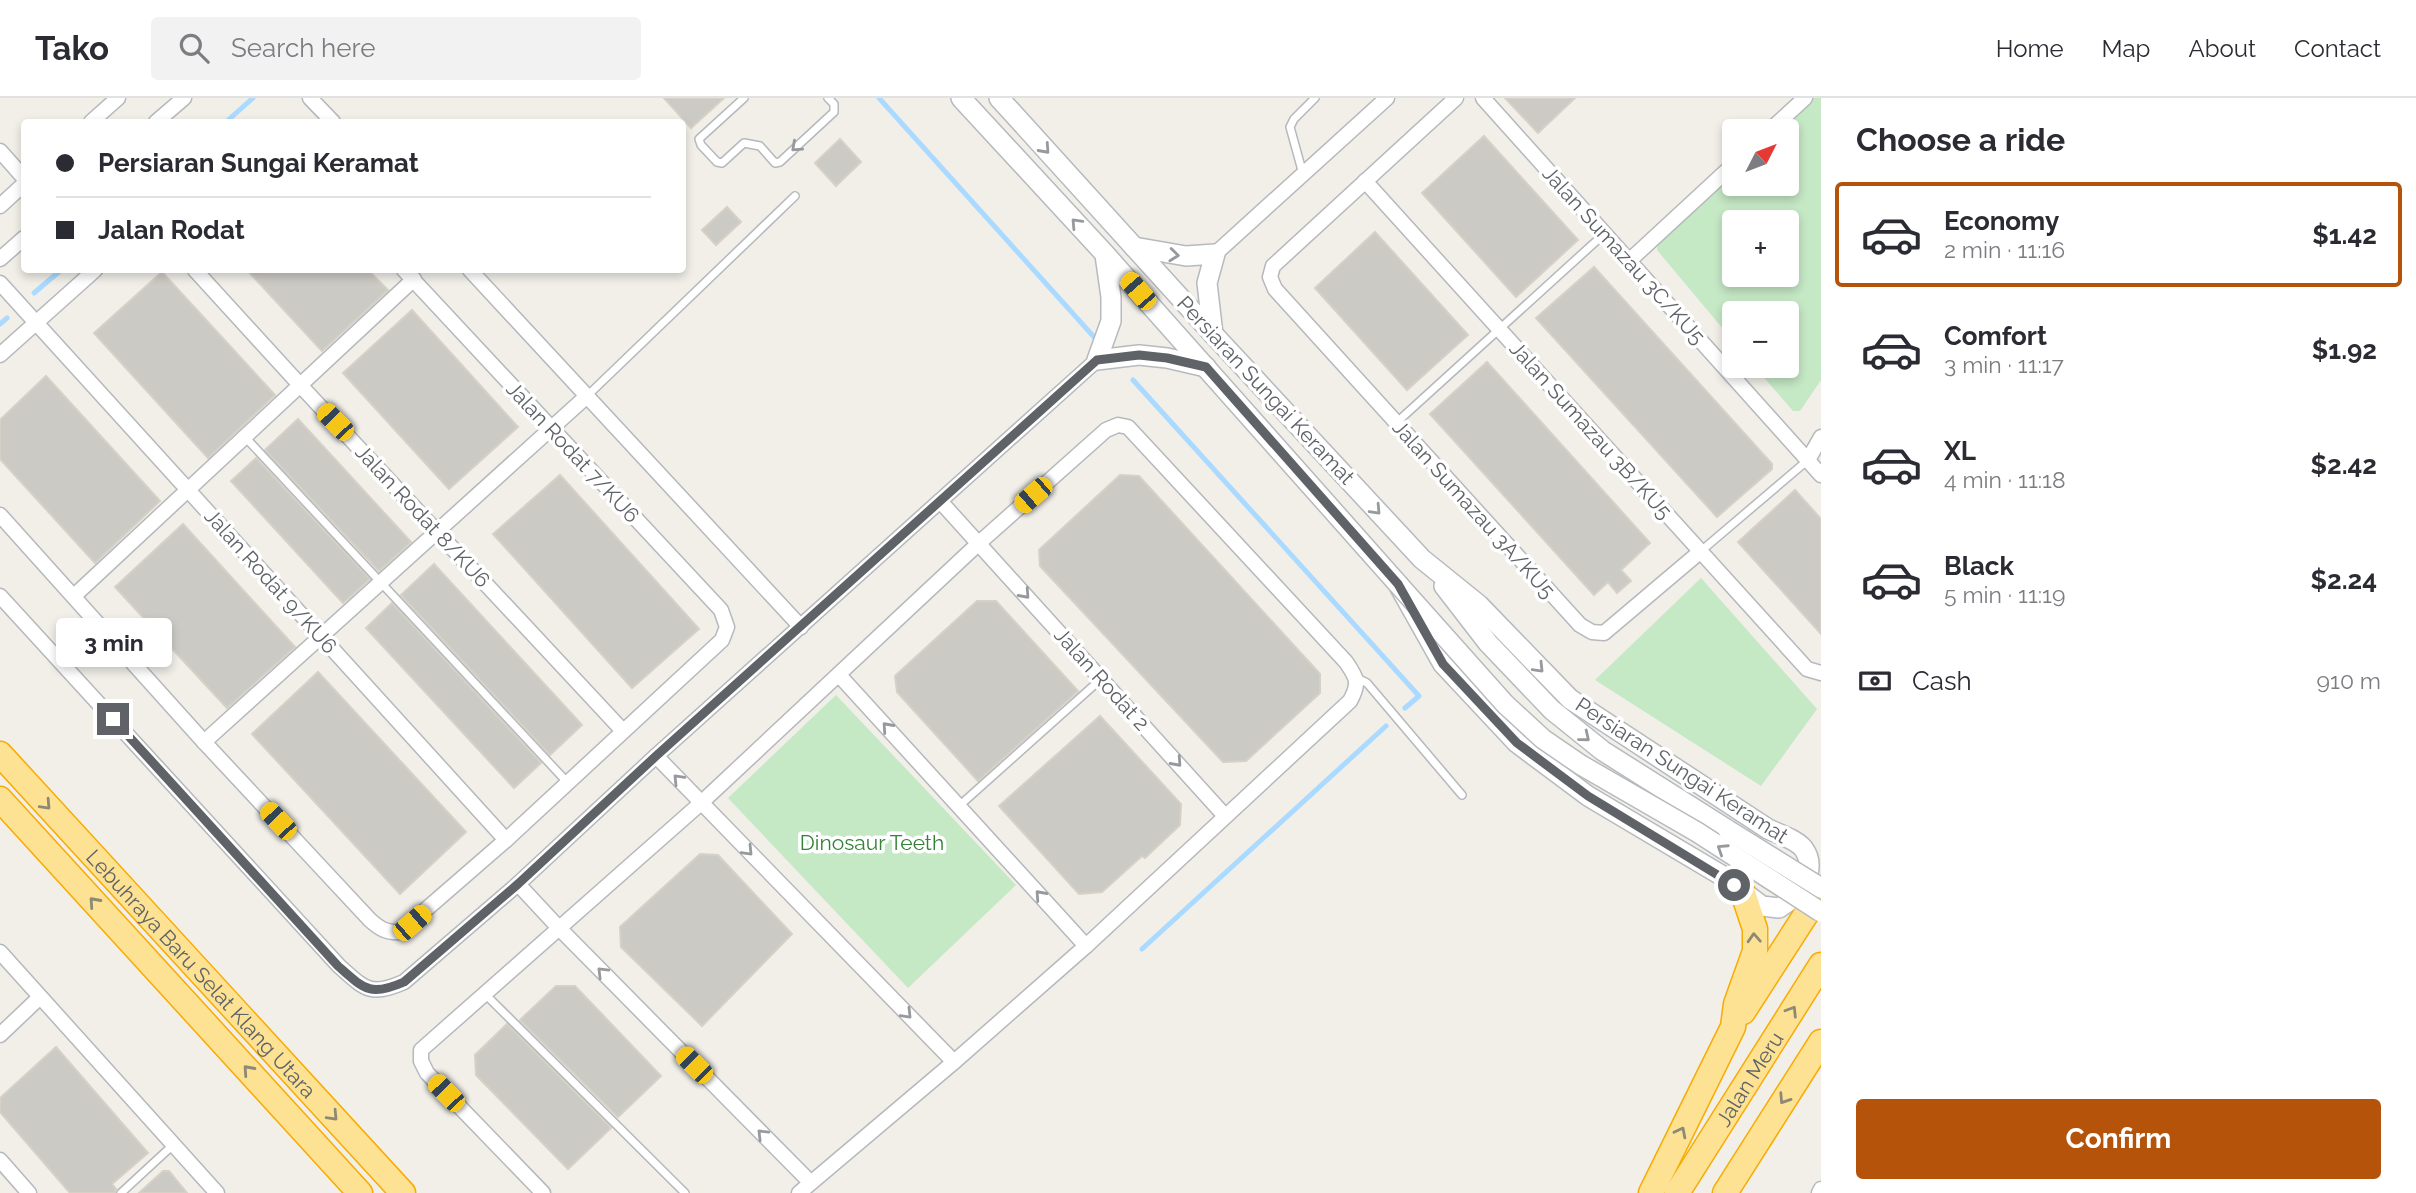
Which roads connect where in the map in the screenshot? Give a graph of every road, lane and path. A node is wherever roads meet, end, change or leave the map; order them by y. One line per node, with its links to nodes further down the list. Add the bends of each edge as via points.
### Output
1 (118, 98): 13 (street)
2 (184, 98): 14 (street)
3 (310, 98): 15 (street)
4 (744, 98): 5 (lane, one-way to 4, via 834,112 780,162 775,163 760,146 744,142 722,163 717,162 699,139)
5 (828, 98)
6 (961, 98): 28 (street, Persiaran Sungai Keramat, one-way to 6)
7 (999, 98): 27 (street, Persiaran Sungai Keramat, one-way to 27)
8 (1315, 98): 20 (lane, via 1290,127)
9 (1387, 98): 20 (street)
10 (1456, 98): 21 (street)
11 (1483, 98): 25 (street, Jalan Sumazau 3C/KU5)
12 (1805, 98): 16 (street)
13 (94, 119)
14 (160, 119)
15 (330, 119)
16 (1782, 119)
17 (0, 151): 19 (street)
18 (1722, 174): 31 (street)
19 (21, 175)
20 (1303, 175): 29 (street)
21 (1365, 181): 38 (street, Jalan Sumazau 3B/KU5); 45 (street, Jalan Sumazau 3A/KU5, via 1273,267 1270,277 1275,289)
22 (21, 187): 24 (street)
23 (795, 196): 44 (lane)
24 (0, 206)
25 (1604, 233): 31 (street, Jalan Sumazau 3C/KU5); 38 (lane)
26 (21, 241): 30 (street)
27 (1134, 247): 29 (street, one-way to 29, via 1186,256); 39 (street, Persiaran Sungai Keramat)
28 (1105, 254): 41 (street, via 1111,321); 42 (street, Persiaran Sungai Keramat)
29 (1215, 254): 39 (street, via 1208,283)
30 (0, 259)
31 (1629, 261): 49 (street, Jalan Sumazau 3C/KU5)
32 (92, 273): 37 (street)
33 (198, 273): 43 (street, Jalan Rodat 8/KU6)
34 (473, 273): 44 (street)
35 (409, 274): 43 (street); 46 (street, Jalan Rodat 7/KU6)
36 (0, 283): 37 (street, Jalan Rodat 9/KU6)
37 (35, 323): 40 (street); 51 (street, Jalan Rodat 9/KU6)
38 (1500, 330): 45 (lane); 56 (street, Jalan Sumazau 3B/KU5)
39 (1213, 334): 57 (street, Persiaran Sungai Keramat, one-way to 57)
40 (0, 355)
41 (1097, 360): 42 (street, via 1139,355); 52 (street)
42 (1206, 367): 59 (street, Persiaran Sungai Keramat)
43 (300, 385): 47 (street); 54 (street, Jalan Rodat 8/KU6)
44 (587, 396): 46 (street); 62 (street)
45 (1396, 423): 56 (street, Jalan Sumazau 3A/KU5, via 1580,625 1592,632 1613,626)
46 (551, 429): 54 (street); 68 (street, Jalan Rodat 7/KU6, via 721,610 727,627 722,640)
47 (245, 436): 51 (street); 58 (lane)
48 (1821, 437): 49 (street)
49 (1808, 460): 50 (street, Jalan Sumazau 3C/KU5); 56 (lane)
50 (1821, 475)
51 (187, 490): 61 (street); 63 (street, Jalan Rodat 9/KU6)
52 (940, 501): 55 (street, Jalan Rodat 2); 62 (street)
53 (0, 515): 61 (street)
54 (439, 531): 58 (street); 68 (street, Jalan Rodat 8/KU6)
55 (979, 543): 65 (street); 66 (street, via 1106,430 1128,426); 67 (street, Jalan Rodat 2, one-way to 67)
56 (1701, 551): 64 (street, Jalan Sumazau 3B/KU5, via 1807,669)
57 (1425, 561): 80 (street, one-way to 80, bridge, via 1488,643 1552,710 1603,751); 81 (street, Persiaran Sungai Keramat, one-way to 81, via 1479,605 1570,699 1803,849 1807,875 1788,902 1769,908)
58 (382, 582): 63 (street); 72 (lane)
59 (1398, 584): 81 (street, Persiaran Sungai Keramat, via 1443,664 1517,743 1588,796 1721,875); 82 (street, one-way to 59, bridge, via 1543,739 1505,704)
60 (0, 596): 79 (street, via 361,986 384,991 404,982)
61 (74, 596): 69 (street)
62 (801, 627): 71 (street)
63 (321, 636): 69 (street); 78 (street, Jalan Rodat 9/KU6)
64 (1821, 673)
65 (839, 675): 75 (street); 76 (street, one-way to 65)
66 (1357, 678): 73 (lane, via 1367,683); 77 (street, via 1350,701)
67 (1102, 679): 76 (lane); 77 (street, Jalan Rodat 2, one-way to 77)
68 (623, 732): 72 (street)
69 (204, 742): 78 (street, via 370,920 391,933 400,933)
70 (0, 754): 100 (highway, Lebuhraya Baru Selat Klang Utara, one-way to 100)
71 (656, 756): 75 (street, one-way to 71); 79 (street)
72 (568, 783): 78 (street)
73 (1462, 795)
74 (0, 799): 99 (highway, Lebuhraya Baru Selat Klang Utara, one-way to 74)
75 (701, 803): 83 (street); 92 (street, one-way to 92)
76 (959, 806): 84 (street, one-way to 76)
77 (1225, 816): 84 (street)
78 (506, 840)
79 (518, 884): 83 (street)
80 (1821, 889): 89 (highway, Jalan Meru)
81 (1743, 893): 89 (highway, one-way to 81, via 1736,1004 1755,951 1755,929)
82 (1821, 912)
83 (558, 927): 87 (street); 95 (street, one-way to 83)
84 (1086, 946): 92 (street)
85 (0, 952): 88 (street)
86 (1821, 965): 105 (highway, Jalan Meru, one-way to 86)
87 (486, 995): 101 (street, via 425,1046 420,1055 423,1067); 102 (lane)
88 (40, 997): 90 (street); 93 (street)
89 (1733, 1027): 104 (highway, one-way to 89)
90 (0, 1035)
91 (1821, 1042): 106 (highway, Jalan Meru, one-way to 106)
92 (954, 1062): 95 (street)
93 (173, 1144): 97 (lane); 98 (street)
94 (0, 1160): 96 (street)
95 (810, 1182): 103 (street)
96 (29, 1193)
97 (121, 1193)
98 (217, 1193)
99 (359, 1193)
100 (403, 1193)
101 (544, 1193)
102 (685, 1193)
103 (799, 1193)
104 (1651, 1193)
105 (1677, 1193)
106 (1725, 1193)

